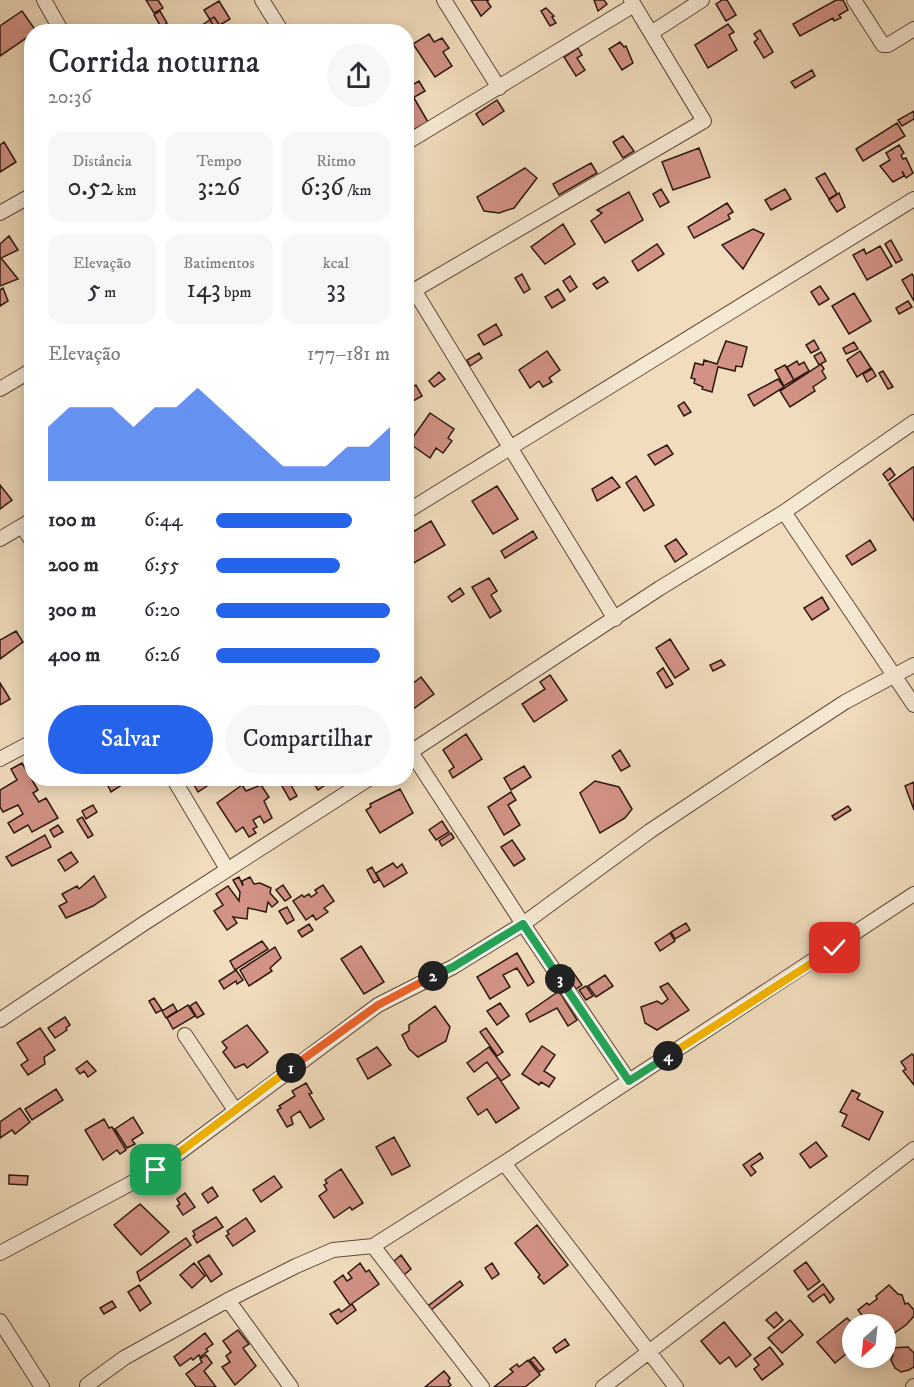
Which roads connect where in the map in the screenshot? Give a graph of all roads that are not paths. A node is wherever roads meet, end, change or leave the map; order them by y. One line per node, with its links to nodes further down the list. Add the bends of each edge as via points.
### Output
1 (44, 0): 7 (street)
2 (262, 0): 8 (street)
3 (444, 0): 11 (street)
4 (702, 0): 10 (street)
5 (854, 0): 9 (street, via 883,45)
6 (632, 3): 10 (street); 11 (street)
7 (58, 24)
8 (277, 24)
9 (914, 29)
10 (651, 33): 16 (street, via 704,121)
11 (499, 88): 12 (street)
12 (414, 138)
13 (24, 200): 15 (street)
14 (914, 200): 21 (street)
15 (0, 213)
16 (414, 290)
17 (414, 298): 21 (street)
18 (24, 375): 19 (street)
19 (0, 389)
20 (914, 422): 23 (street)
21 (510, 448): 22 (street); 26 (street)
22 (414, 507)
23 (784, 512): 26 (street); 28 (street)
24 (24, 525): 25 (street)
25 (0, 539)
26 (615, 619): 31 (street)
27 (914, 665): 28 (street)
28 (895, 676): 29 (street); 38 (street, via 845,702 650,831)
29 (914, 705)
30 (24, 746): 32 (street)
31 (414, 751)
32 (0, 759)
33 (414, 761): 38 (street)
34 (178, 786): 36 (street)
35 (358, 786): 36 (street)
36 (228, 869): 39 (street)
37 (914, 894): 41 (street)
38 (523, 924): 41 (street); 42 (street, via 453,967 378,1005)
39 (0, 1020)
40 (185, 1035): 42 (street)
41 (629, 1081): 44 (street)
42 (236, 1110): 46 (street, via 156,1170)
43 (914, 1149): 49 (street)
44 (504, 1163): 45 (street); 49 (street)
45 (373, 1246): 47 (street, via 333,1250); 53 (street)
46 (0, 1253)
47 (228, 1300): 50 (street, via 124,1358); 52 (street)
48 (0, 1321): 51 (street)
49 (648, 1351): 54 (street); 55 (street)
50 (86, 1386)
51 (42, 1387)
52 (291, 1387)
53 (482, 1387)
54 (603, 1387)
55 (676, 1387)

